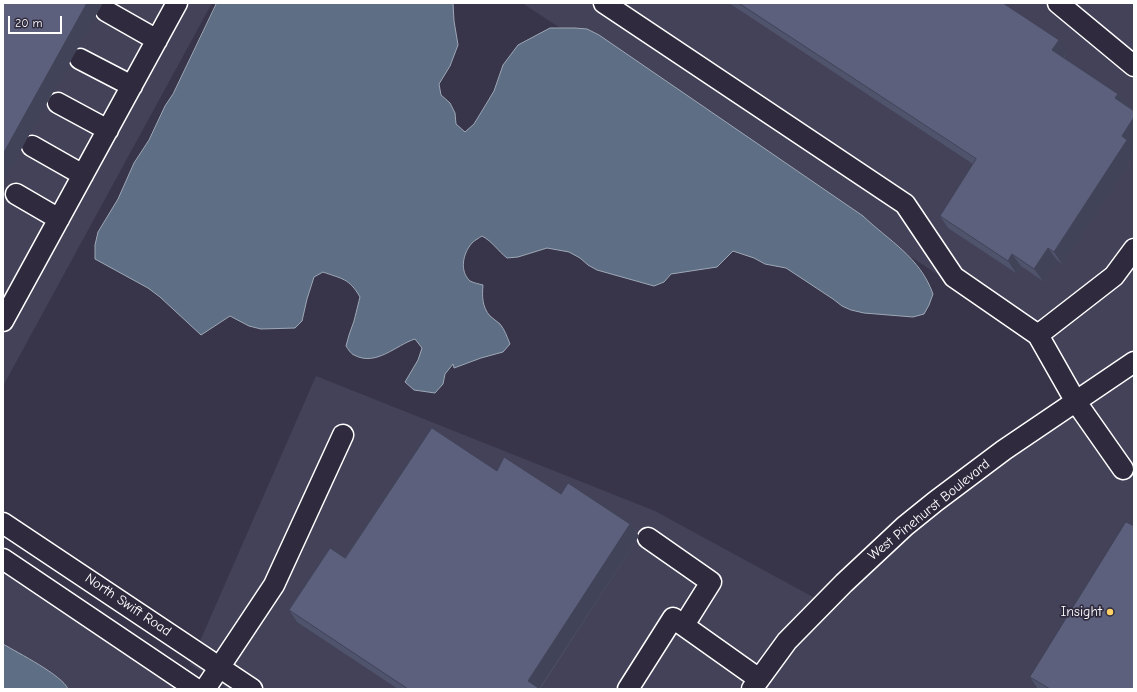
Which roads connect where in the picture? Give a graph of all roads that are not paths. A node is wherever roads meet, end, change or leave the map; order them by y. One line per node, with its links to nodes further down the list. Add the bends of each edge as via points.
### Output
1 (177, 3): 5 (street)
2 (604, 3): 17 (street, via 906,204 954,277)
3 (1058, 3): 7 (street)
4 (106, 11): 5 (street)
5 (157, 40): 8 (street)
6 (80, 59): 8 (street)
7 (1134, 66)
8 (132, 86): 10 (street)
9 (58, 103): 10 (street)
10 (108, 130): 12 (street)
11 (32, 146): 12 (street)
12 (83, 175): 14 (street)
13 (16, 194): 14 (street)
14 (59, 219): 16 (street)
15 (1134, 249): 17 (street, via 1114,276)
16 (3, 321)
17 (1038, 335): 19 (street)
18 (1134, 362): 19 (street, West Pinehurst Boulevard)
19 (1076, 402): 21 (street); 27 (street, West Pinehurst Boulevard, via 1004,450 905,526 860,567 787,641)
20 (343, 435): 26 (street, via 274,585)
21 (1124, 469)
22 (3, 522): 26 (street, North Swift Road)
23 (648, 538): 25 (street, via 711,582)
24 (3, 559): 28 (street)
25 (684, 625): 27 (street); 31 (street, via 674,618)
26 (220, 666): 29 (street); 30 (street, North Swift Road)
27 (755, 684)
28 (196, 689)
29 (205, 689)
30 (252, 689)
31 (628, 689)

